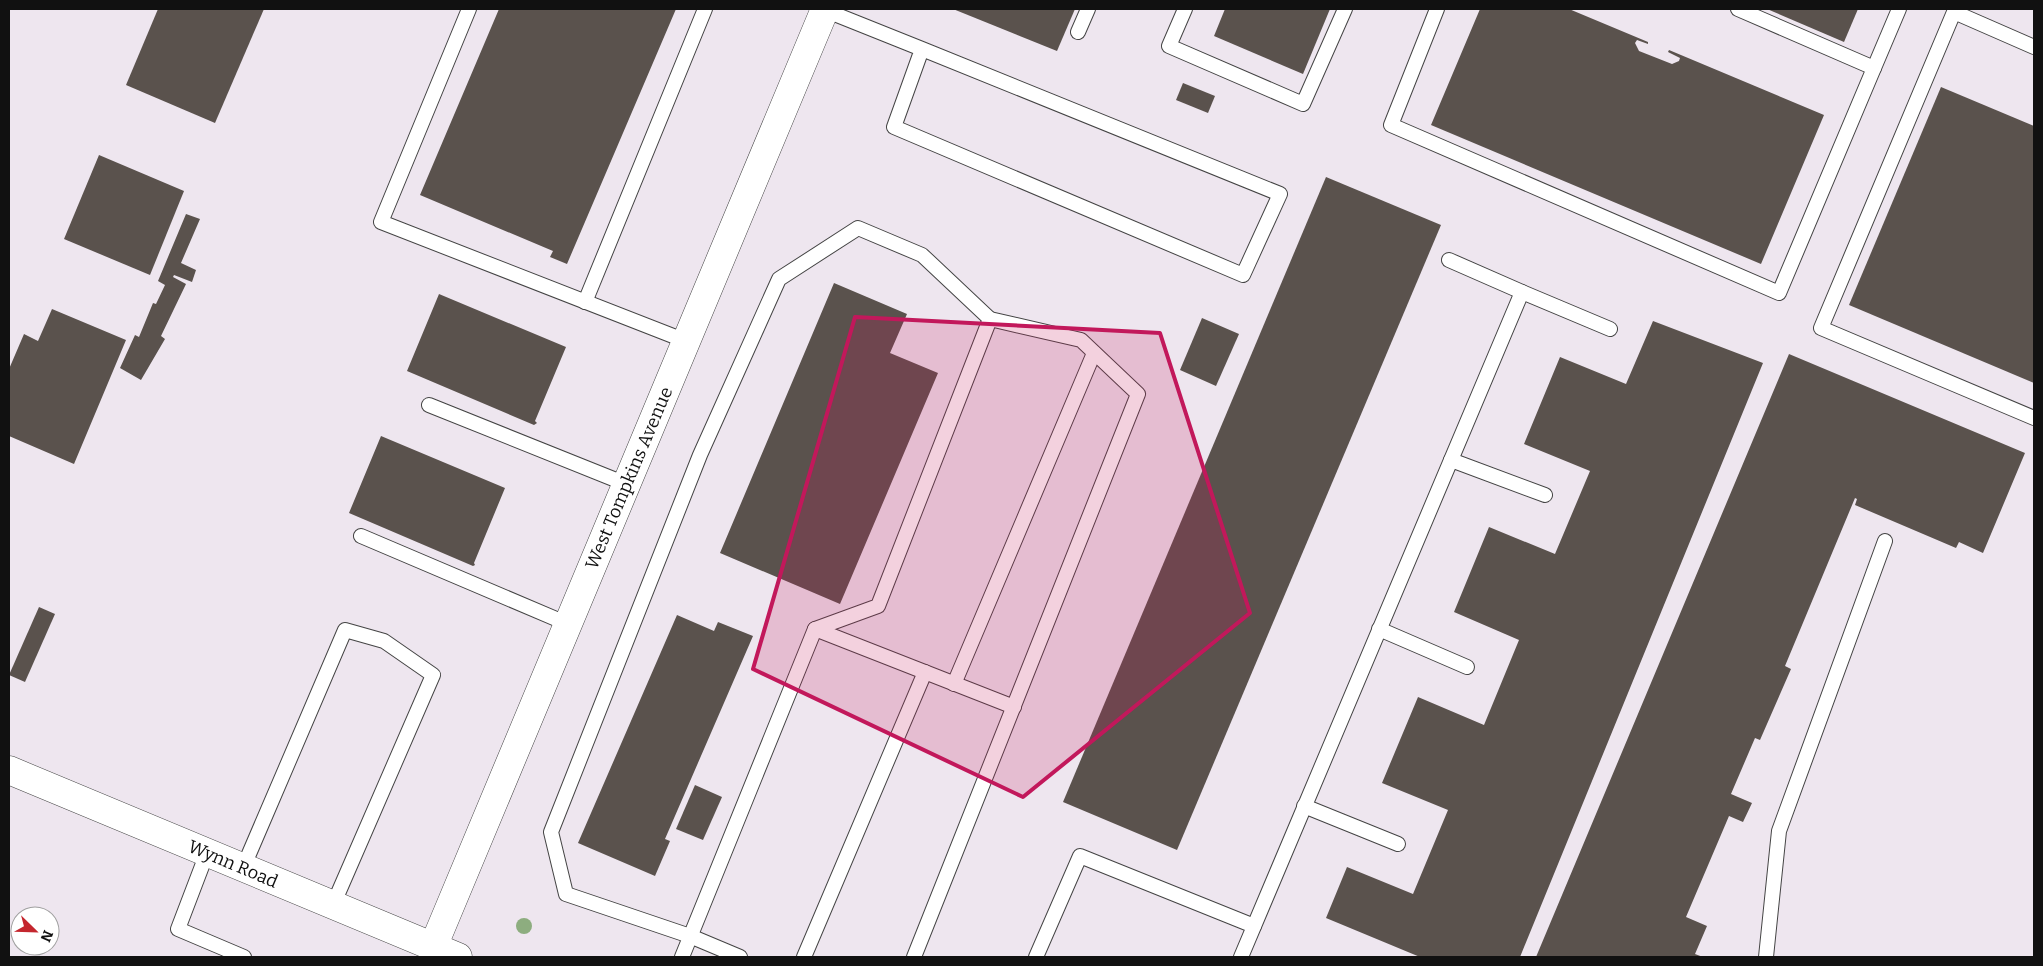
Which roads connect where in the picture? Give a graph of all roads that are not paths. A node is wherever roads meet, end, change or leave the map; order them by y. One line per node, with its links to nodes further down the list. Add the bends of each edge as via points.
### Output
1 (469, 9): 17 (lane, via 381,222)
2 (705, 9): 17 (lane)
3 (824, 9): 13 (lane); 20 (street, West Tompkins Avenue)
4 (1088, 9): 11 (lane)
5 (1185, 9): 6 (lane, via 1169,46 1303,104)
6 (1345, 9)
7 (1437, 9): 14 (lane, via 1390,125 1779,293)
8 (1738, 9): 14 (lane)
9 (1899, 9): 14 (lane)
10 (1954, 10): 12 (lane); 23 (lane, via 1821,328)
11 (1078, 32)
12 (2034, 47)
13 (922, 49): 13 (lane, via 1280,194 1243,275 894,127)
14 (1874, 68)
15 (1449, 260): 16 (lane)
16 (1522, 292): 19 (lane); 24 (lane)
17 (585, 302): 20 (lane)
18 (990, 319): 21 (lane, via 1081,340); 30 (lane, via 878,606); 43 (lane, via 922,255 858,228 779,279 700,455 551,832 566,894)
19 (1610, 329)
20 (686, 341): 25 (street, West Tompkins Avenue)
21 (1094, 353): 34 (lane); 35 (lane, via 1138,394)
22 (429, 405): 25 (lane)
23 (2034, 418)
24 (1451, 460): 26 (lane); 31 (lane)
25 (626, 484): 29 (street, West Tompkins Avenue)
26 (1545, 496)
27 (361, 536): 29 (lane)
28 (1885, 541): 53 (lane, via 1778,831)
29 (568, 624): 44 (street, West Tompkins Avenue)
30 (815, 628): 33 (lane); 43 (lane)
31 (1379, 629): 32 (lane); 37 (lane)
32 (1467, 667)
33 (925, 672): 34 (lane); 49 (lane)
34 (954, 684): 35 (lane)
35 (1014, 707): 50 (lane)
36 (9, 770): 39 (street, Wynn Road)
37 (1304, 806): 38 (lane); 42 (lane)
38 (1398, 844)
39 (207, 853): 40 (street, Wynn Road); 45 (lane, via 178,928)
40 (243, 868): 41 (street, Wynn Road); 41 (lane, via 345,630 384,641 433,675)
41 (333, 905): 44 (street, Wynn Road)
42 (1254, 926): 51 (lane, via 1080,856); 52 (lane)
43 (690, 936): 47 (lane); 48 (lane)
44 (433, 947): 46 (street, Wynn Road)
45 (244, 957)
46 (458, 957)
47 (682, 957)
48 (740, 957)
49 (804, 957)
50 (914, 957)
51 (1036, 957)
52 (1241, 957)
53 (1766, 957)

